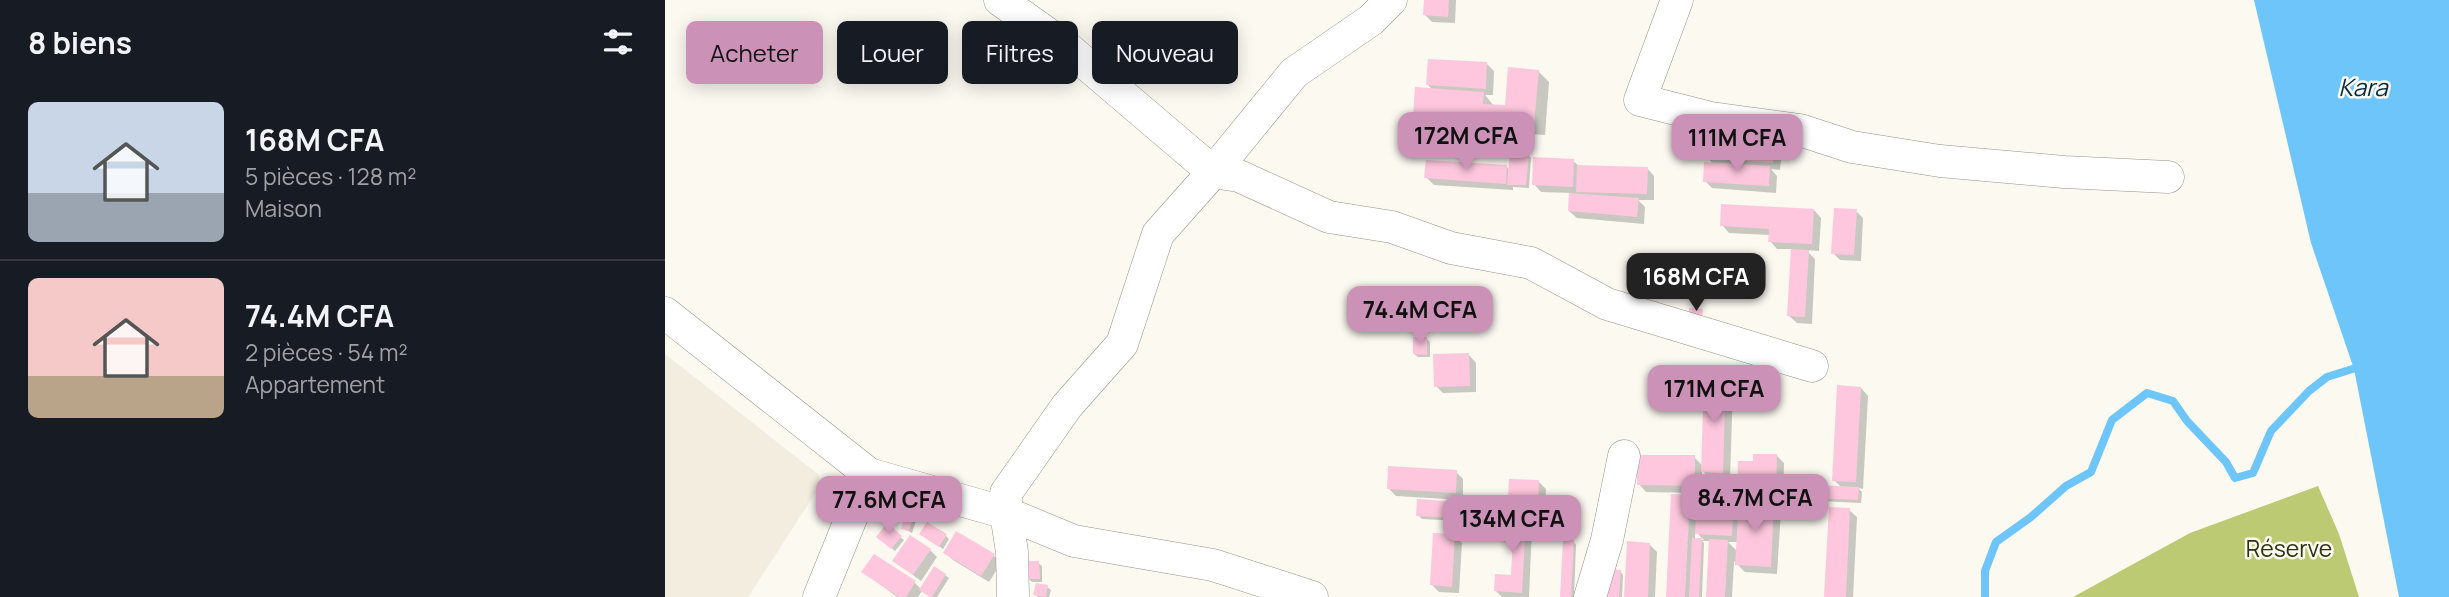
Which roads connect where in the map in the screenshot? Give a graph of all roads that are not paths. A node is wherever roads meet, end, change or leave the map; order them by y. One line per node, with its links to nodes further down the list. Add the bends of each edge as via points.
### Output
1 (1000, 0): 4 (street, via 1065,46)
2 (1391, 0): 4 (street, via 1371,20 1294,74)
3 (1677, 0): 5 (street, via 1640,100 1711,118 1800,130 1851,147 1940,161)
4 (1213, 172): 7 (street, via 1239,176 1329,217 1392,227 1451,248 1531,263 1607,304); 10 (street, via 1158,234 1122,344 1067,406 1006,493)
5 (2168, 177)
6 (665, 313): 9 (street)
7 (1812, 366)
8 (1624, 456): 14 (street)
9 (869, 474): 10 (street); 11 (street)
10 (1006, 513): 12 (street); 13 (street, via 1074,541 1213,565)
11 (819, 597)
12 (1013, 597)
13 (1312, 597)
14 (1590, 597)

